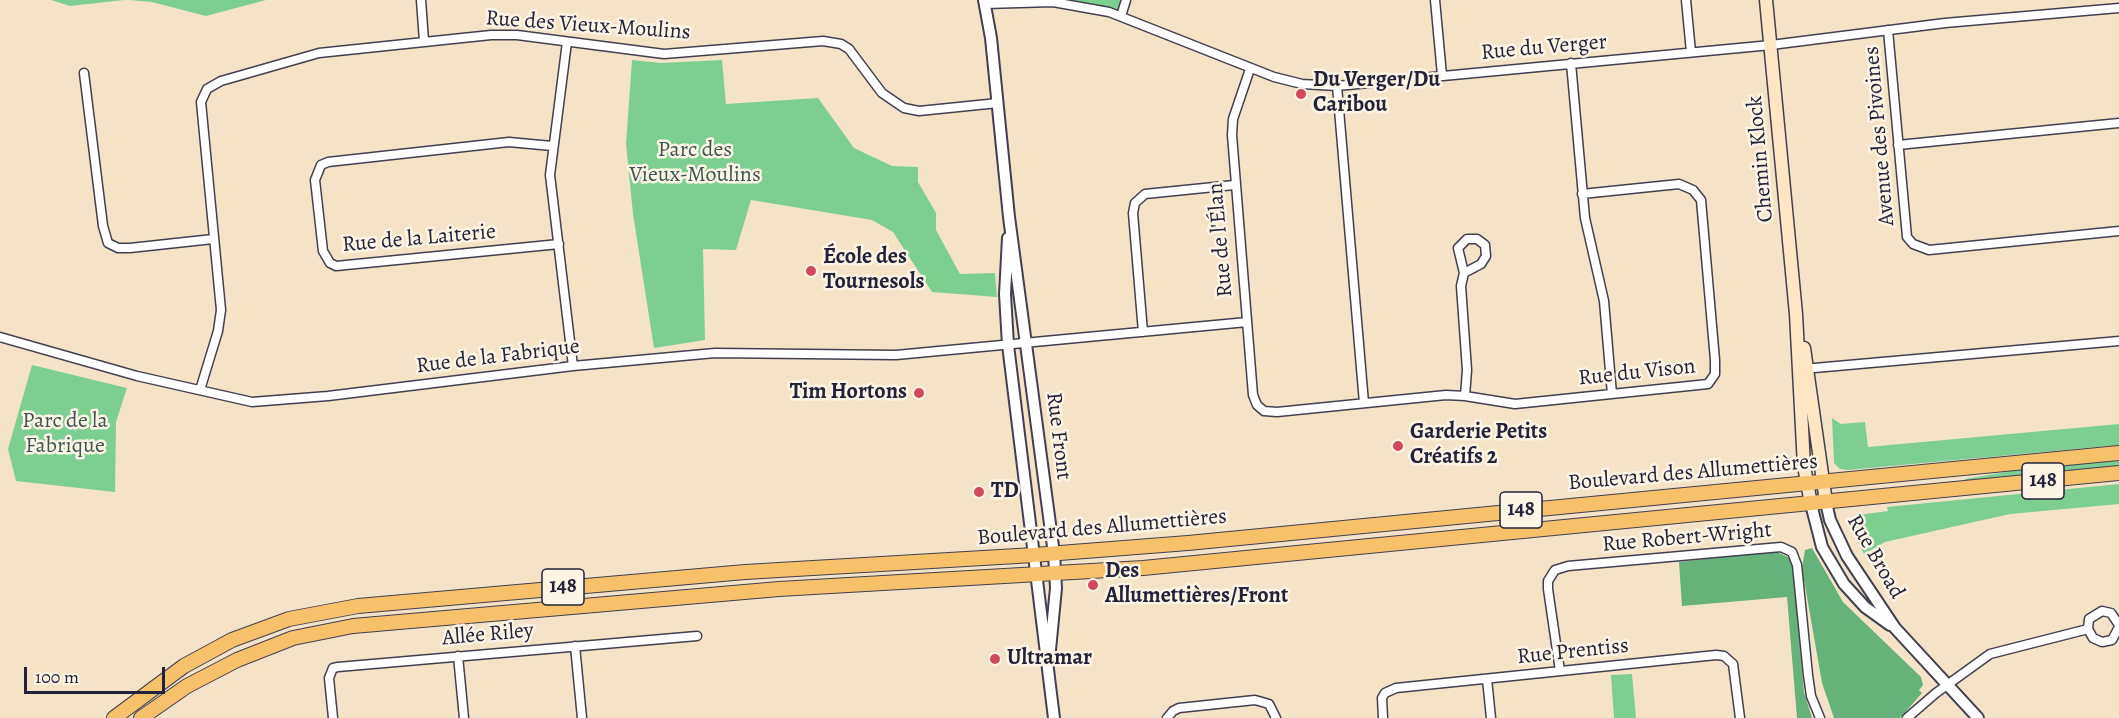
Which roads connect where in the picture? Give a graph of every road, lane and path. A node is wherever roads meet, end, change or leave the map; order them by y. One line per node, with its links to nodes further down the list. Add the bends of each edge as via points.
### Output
1 (421, 0): 10 (street)
2 (1126, 0): 8 (street)
3 (1435, 0): 17 (street)
4 (1686, 0): 13 (street)
5 (1766, 0): 12 (main road, Chemin Klock)
6 (985, 2): 8 (street, Rue du Verger, via 1053,2); 19 (street, Rue Front)
7 (2119, 8): 9 (street, Rue du Verger)
8 (1121, 16): 15 (street, Rue du Verger)
9 (1888, 30): 12 (street, Rue du Verger); 21 (street, Avenue des Pivoines)
10 (424, 41): 11 (street, Rue des Vieux-Moulins, via 504,34); 27 (street, Rue des Vieux-Moulins, via 306,56 207,88 201,102)
11 (567, 42): 19 (street, Rue des Vieux-Moulins, via 664,54 834,42 849,49 882,93 904,108 919,111); 22 (street)
12 (1771, 45): 13 (street, Rue du Verger); 37 (main road, Chemin Klock)
13 (1691, 52): 14 (street, Rue du Verger)
14 (1571, 63): 17 (street, Rue du Verger); 24 (street)
15 (1250, 69): 18 (street, Rue du Verger, via 1288,81); 23 (street, Rue de l'Élan, via 1232,127)
16 (84, 73): 27 (street, via 108,243 130,248)
17 (1442, 75): 18 (street, Rue du Verger)
18 (1337, 86): 41 (street)
19 (998, 103): 25 (street, Rue Front)
20 (2119, 123): 21 (street)
21 (1898, 145): 26 (street, Avenue des Pivoines, via 1907,237 1920,249)
22 (552, 146): 28 (street, via 550,185); 28 (street, Rue de la Laiterie, via 509,142 328,162 321,165 315,180 323,251 336,266)
23 (1234, 185): 30 (street, Rue de l'Élan); 31 (street, via 1145,194 1135,203)
24 (1582, 194): 39 (street, via 1604,301); 39 (street, Rue du Vison, via 1679,184 1693,190 1701,200 1716,374 1708,384)
25 (1009, 217): 34 (street, Rue Front); 35 (street, Rue Front, via 1005,294)
26 (2119, 231)
27 (213, 239): 38 (street, Rue des Vieux-Moulins, via 221,310)
28 (559, 244): 36 (street)
29 (1464, 273): 40 (street, via 1461,293 1467,370)
30 (1247, 322): 31 (street, Rue de la Fabrique); 42 (street, Rue de l'Élan, via 1253,395)
31 (1143, 332): 34 (street, Rue de la Fabrique)
32 (0, 338): 38 (street, Rue de la Fabrique)
33 (2119, 341): 37 (street)
34 (1026, 344): 35 (street, Rue de la Fabrique); 49 (street, Rue Front)
35 (1008, 345): 36 (street, Rue de la Fabrique, via 896,355 715,353); 50 (street, Rue Front)
36 (573, 366): 38 (street, Rue de la Fabrique, via 252,402)
37 (1804, 369): 45 (main road, Chemin Klock); 46 (main road, Chemin Klock)
38 (200, 390)
39 (1612, 394): 40 (street, Rue du Vison, via 1515,404)
40 (1465, 396): 41 (street, Rue du Vison)
41 (1364, 403): 42 (street, Rue du Vison, via 1277,412)
42 (1260, 408)
43 (2119, 453): 45 (highway, Boulevard des Allumettières / 148)
44 (2119, 473): 47 (highway, Boulevard des Allumettières / 148)
45 (1822, 481): 46 (highway, Boulevard des Allumettières / 148); 47 (main road, Chemin Klock)
46 (1807, 483): 48 (main road, Chemin Klock); 49 (highway, Boulevard des Allumettières / 148)
47 (1826, 502): 48 (highway, Boulevard des Allumettières / 148); 54 (street, Rue Broad, via 1847,556)
48 (1811, 504): 51 (highway, Boulevard des Allumettières / 148, via 1143,568); 54 (street, Rue Broad, via 1821,547 1844,584 1865,607)
49 (1054, 554): 50 (highway, Boulevard des Allumettières / 148); 51 (street, Rue Front)
50 (1034, 555): 52 (street, Rue Front); 63 (highway, Boulevard des Allumettières / 148, via 745,572 333,609 268,626 219,646)
51 (1055, 573): 52 (highway, Boulevard des Allumettières / 148); 59 (street, Rue Front)
52 (1036, 574): 59 (street, Rue Front); 64 (highway, Boulevard des Allumettières / 148, via 749,591 353,626 293,638 243,657 187,686)
53 (2119, 626): 55 (street, via 2112,640 2102,642 2093,638); 55 (street, via 2111,613 2102,611 2089,619)
54 (1895, 628): 62 (street, Rue Broad)
55 (2088, 629): 62 (street, via 1990,654)
56 (697, 636): 57 (street, Allée Riley)
57 (575, 646): 58 (street, Allée Riley); 67 (street)
58 (458, 656): 65 (street, Allée Riley, via 333,668 329,678); 66 (street)
59 (1049, 660): 68 (street, Rue Front)
60 (1560, 671): 61 (street, Rue Prentiss); 73 (street, Rue Prentiss, via 1724,656 1730,659 1735,671); 74 (street, Rue Robert-Wright, via 1548,589 1555,570 1780,547 1792,552 1797,566 1808,675)
61 (1487, 679): 71 (street, Rue Prentiss, via 1390,690 1382,698); 72 (street)
62 (1947, 685): 75 (street); 76 (street, Rue Broad)
63 (115, 717)
64 (141, 718)
65 (333, 718)
66 (464, 718)
67 (582, 718)
68 (1054, 718)
69 (1167, 718): 70 (street, via 1179,708 1255,700 1269,704)
70 (1276, 718)
71 (1383, 718)
72 (1491, 718)
73 (1740, 718)
74 (1820, 718)
75 (1907, 718)
76 (1978, 718)

